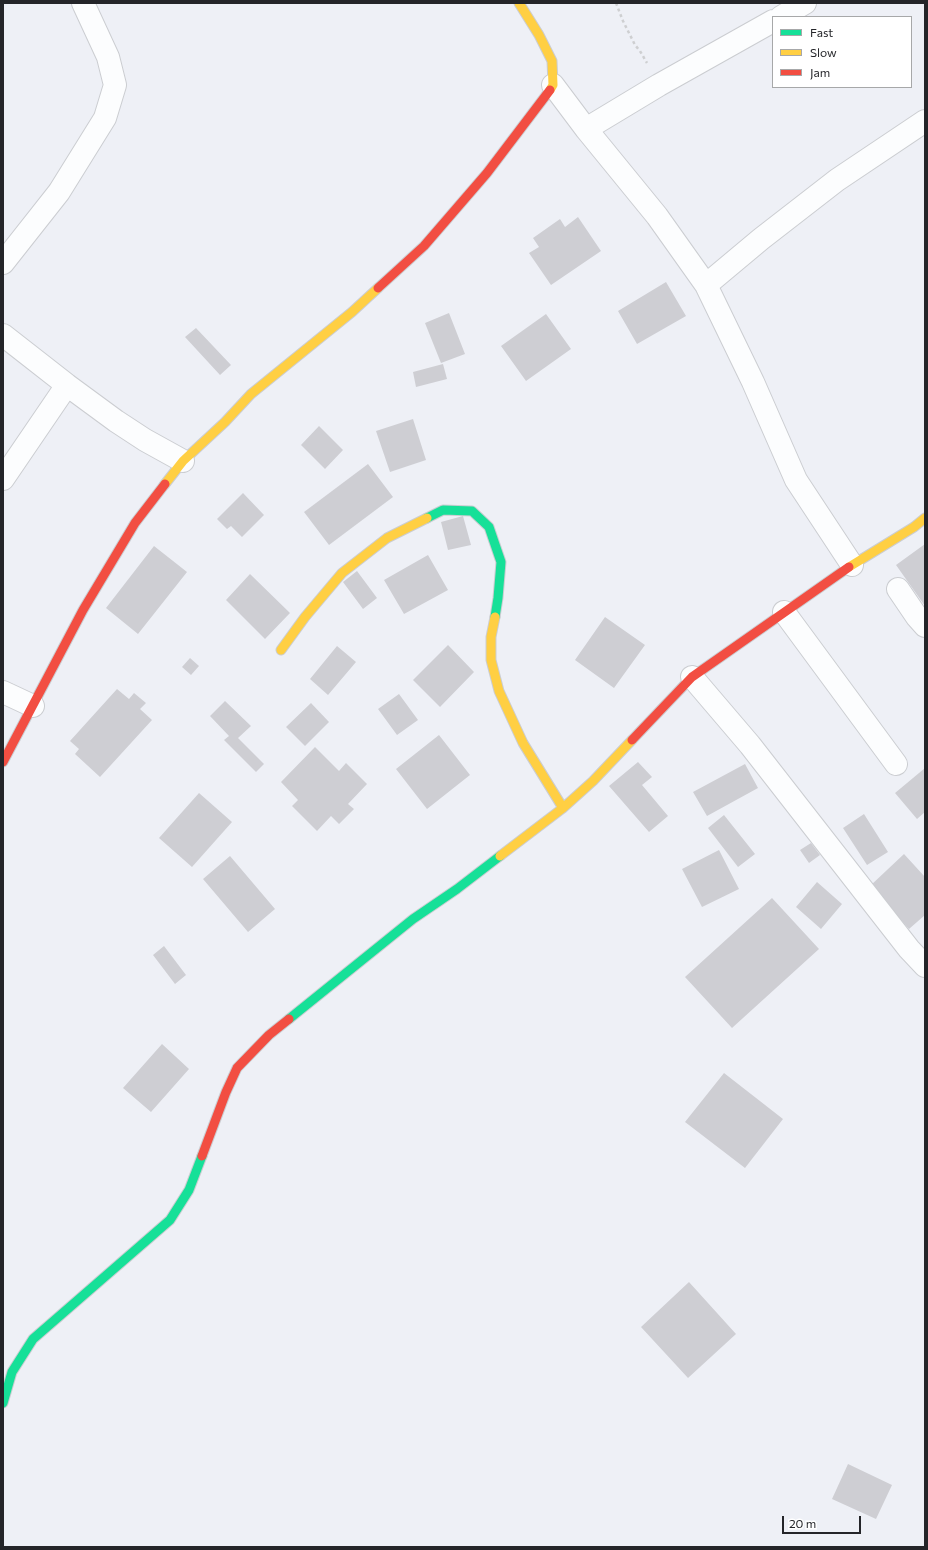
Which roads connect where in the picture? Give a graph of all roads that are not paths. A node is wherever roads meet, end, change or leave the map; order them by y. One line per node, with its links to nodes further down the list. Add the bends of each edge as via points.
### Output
1 (83, 3): 9 (street, via 108,57 115,85 105,118 59,192)
2 (519, 3): 6 (street, via 552,61)
3 (805, 3): 4 (street)
4 (783, 16)
5 (772, 23): 8 (street, via 659,84)
6 (553, 85): 8 (street); 13 (street, via 487,174 424,246 352,312 251,394)
7 (925, 120): 10 (street, via 837,180)
8 (586, 129): 10 (street, via 657,216)
9 (3, 263)
10 (706, 285): 16 (street, via 753,382 796,480)
11 (3, 335): 12 (street)
12 (66, 385): 13 (street, via 134,432); 14 (street)
13 (183, 461): 23 (street, via 135,523 83,610)
14 (3, 479)
15 (925, 518): 16 (street)
16 (852, 565): 18 (street)
17 (898, 588): 19 (street)
18 (784, 612): 21 (street); 25 (street)
19 (925, 626)
20 (281, 650): 26 (street, via 342,573 387,538 443,510 472,511 489,527 501,562 491,637 491,660 499,691 523,743)
21 (692, 677): 26 (street, via 593,781); 27 (street, via 750,745)
22 (3, 692): 23 (street)
23 (33, 706): 24 (street)
24 (3, 762)
25 (896, 764)
26 (563, 808): 28 (street, via 475,876 413,919 269,1035 237,1068 189,1190 170,1220 32,1339 12,1372)
27 (925, 966)
28 (3, 1403)

